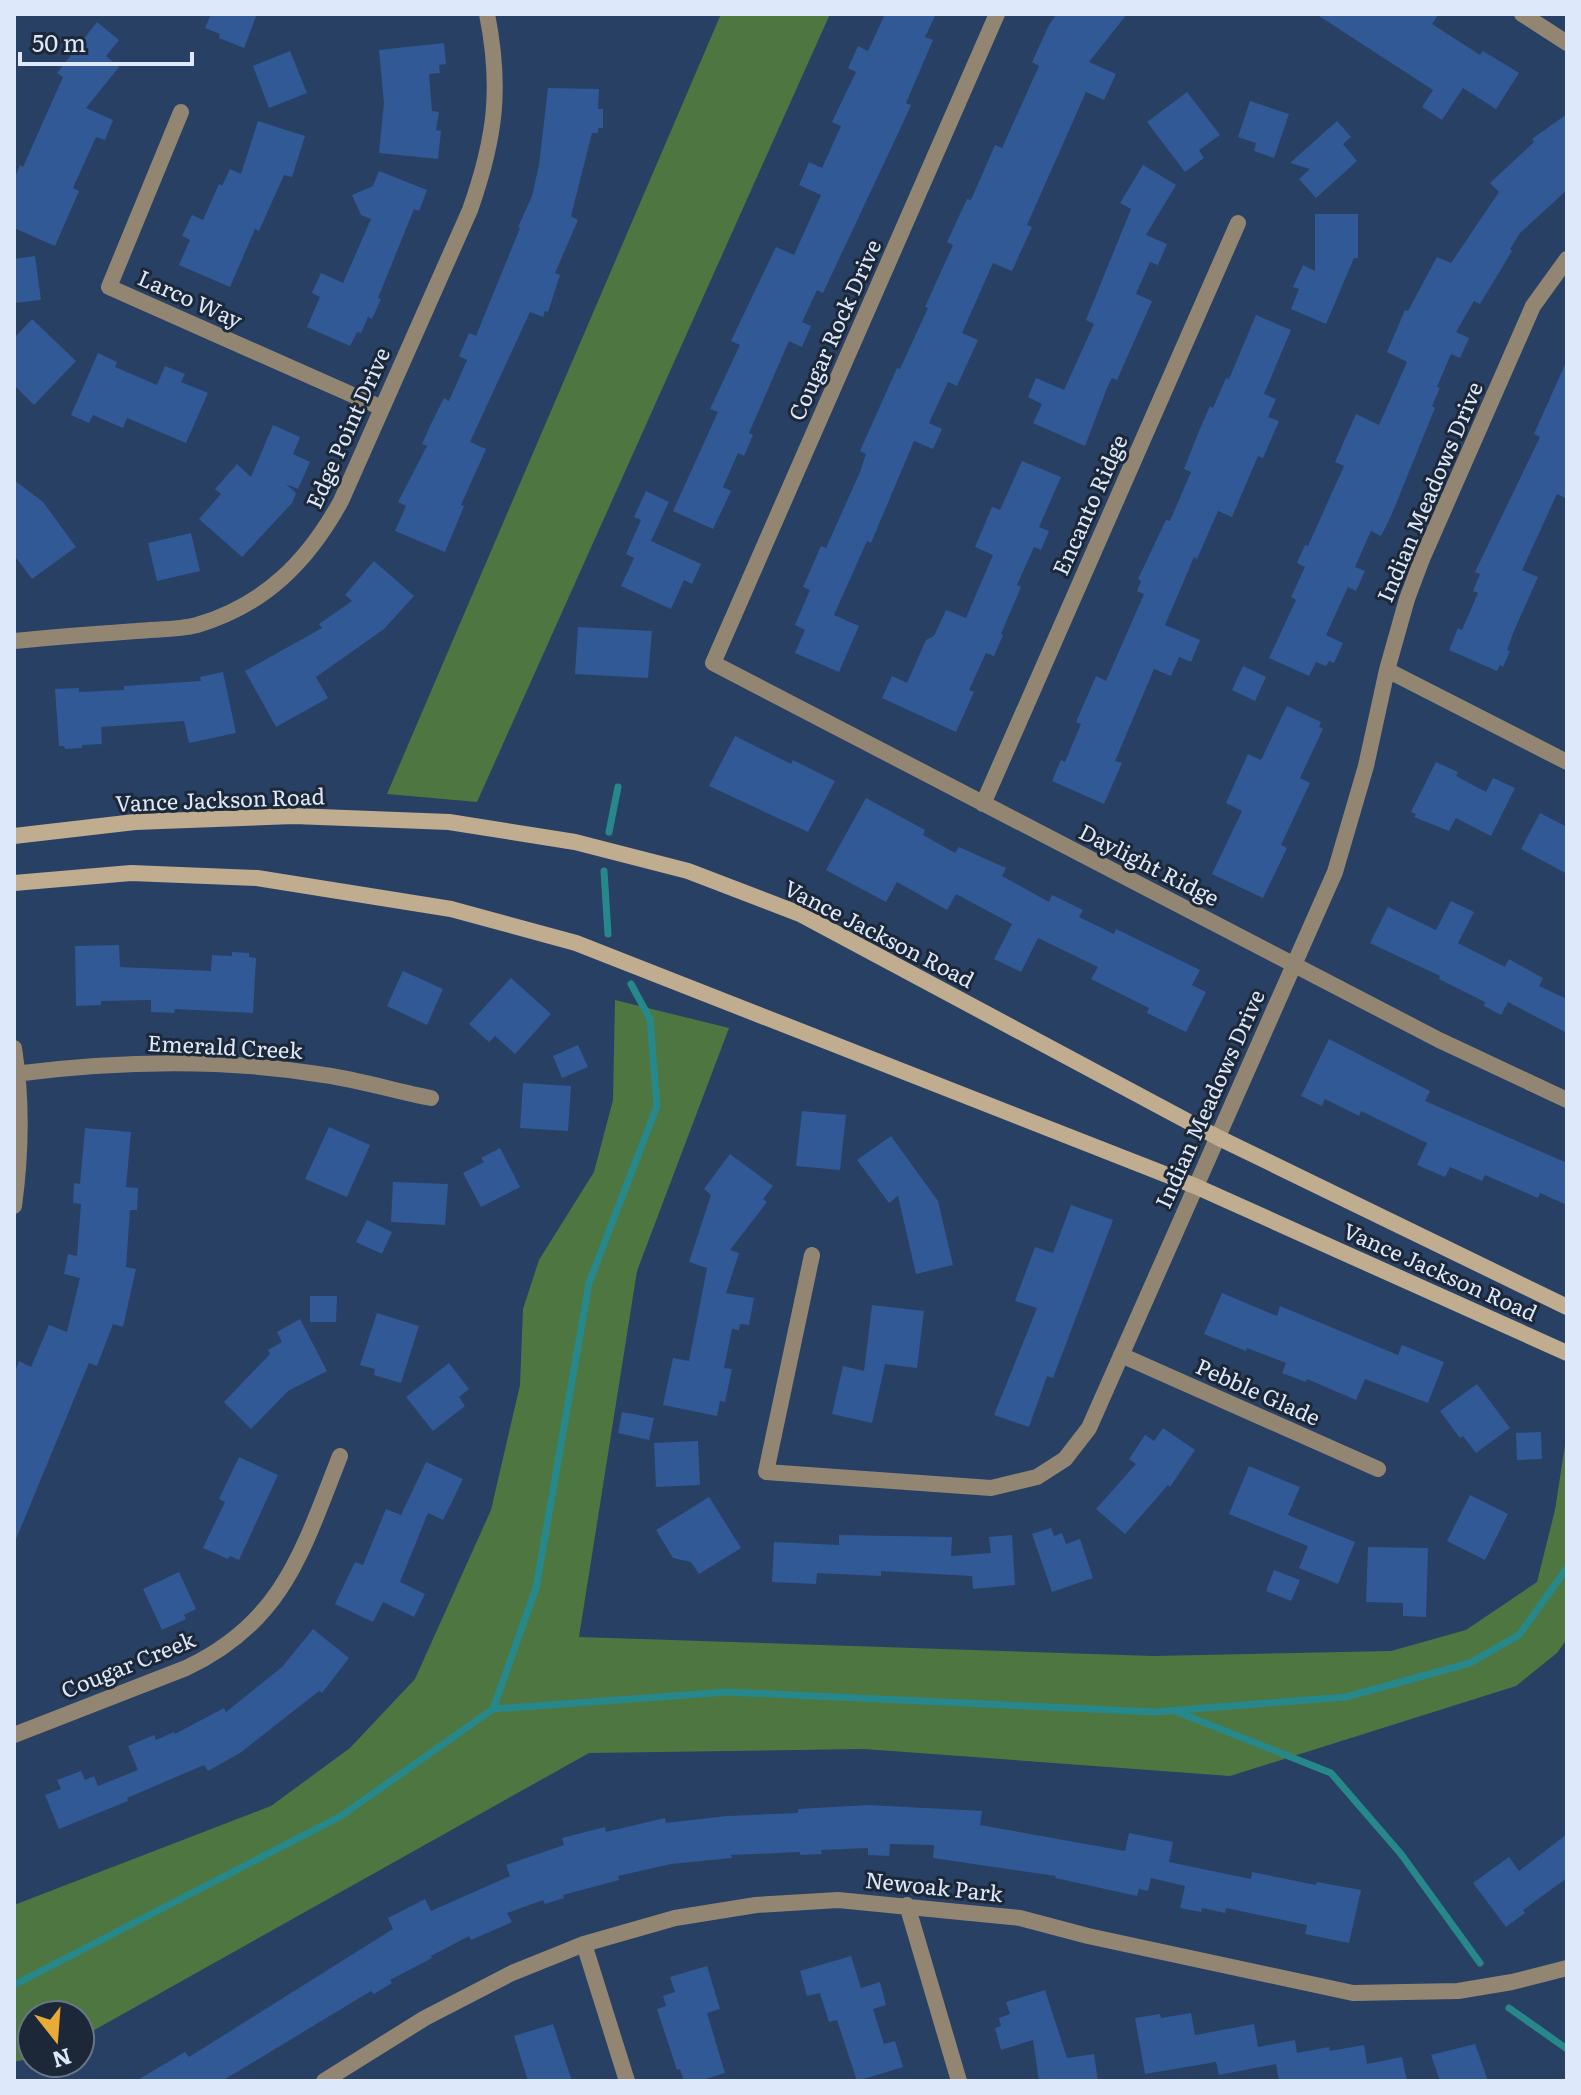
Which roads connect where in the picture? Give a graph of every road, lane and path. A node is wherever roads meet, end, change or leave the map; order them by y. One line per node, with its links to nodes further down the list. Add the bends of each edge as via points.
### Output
1 (487, 14): 8 (street, Edge Point Drive, via 494,49 495,110 486,164)
2 (997, 14): 10 (street, Cougar Rock Drive)
3 (1522, 14): 4 (street)
4 (1567, 43)
5 (181, 112): 8 (street, Larco Way, via 109,287)
6 (1238, 223): 13 (street, Encanto Ridge)
7 (1567, 259): 11 (street, Indian Meadows Drive, via 1533,306 1422,559)
8 (382, 408): 9 (street, Edge Point Drive, via 322,536 294,569 259,596 196,625)
9 (14, 641)
10 (713, 663): 13 (street, Daylight Ridge)
11 (1387, 670): 12 (street); 16 (street, Indian Meadows Drive, via 1351,822)
12 (1567, 762)
13 (983, 804): 16 (street, Daylight Ridge)
14 (14, 836): 21 (main road, Vance Jackson Road, via 135,822 294,816 449,822 575,842 688,871 800,914)
15 (14, 883): 22 (main road, Vance Jackson Road, via 131,873 257,878 451,909 576,943)
16 (1293, 965): 20 (street, Daylight Ridge); 21 (street, Indian Meadows Drive)
17 (14, 1048): 18 (street)
18 (16, 1074): 19 (street, Emerald Creek, via 115,1064 225,1065 324,1075); 23 (street)
19 (431, 1098)
20 (1567, 1100)
21 (1217, 1137): 22 (street, Indian Meadows Drive); 25 (main road, Vance Jackson Road)
22 (1195, 1186): 26 (main road, Vance Jackson Road); 27 (street, Indian Meadows Drive)
23 (14, 1206)
24 (812, 1255): 27 (street, Indian Meadows Drive, via 766,1472 991,1488 1037,1477 1065,1459 1089,1428)
25 (1567, 1307)
26 (1567, 1353)
27 (1121, 1355): 29 (street, Pebble Glade)
28 (340, 1456): 30 (street, Cougar Creek, via 300,1557 272,1603 242,1635 186,1668)
29 (1378, 1469)
30 (14, 1735)
31 (907, 1905): 32 (street, Newoak Park, via 838,1900 756,1905 675,1918); 33 (street, Newoak Park, via 1020,1918 1353,1993 1458,1991); 36 (street)
32 (584, 1944): 34 (street, Newoak Park, via 438,2011); 35 (street)
33 (1567, 1968)
34 (324, 2081)
35 (627, 2081)
36 (959, 2081)

